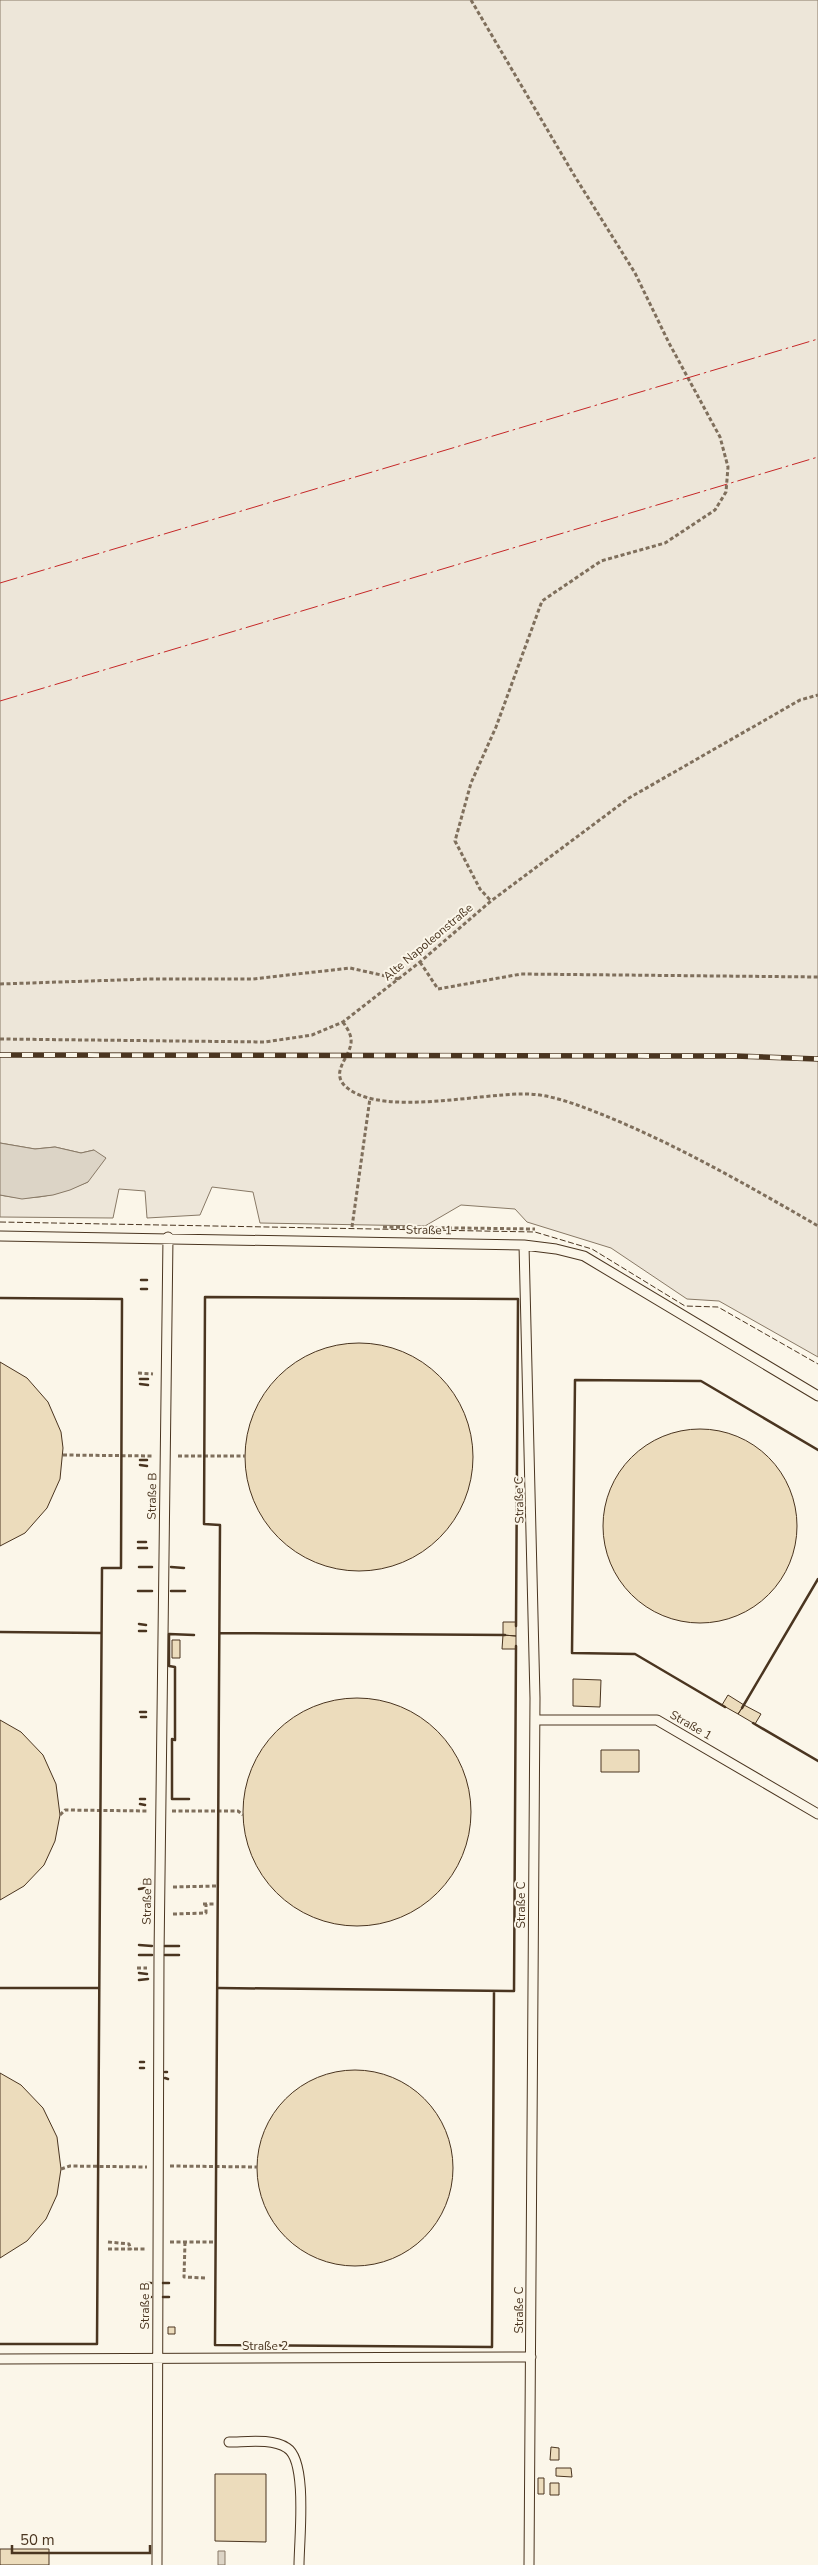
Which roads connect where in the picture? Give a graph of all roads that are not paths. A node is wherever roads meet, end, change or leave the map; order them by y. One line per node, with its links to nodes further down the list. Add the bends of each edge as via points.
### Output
1 (0, 1236): 2 (lane, Straße 1)
2 (168, 1237): 3 (lane, Straße 1); 9 (lane, Straße B, via 158,1956)
3 (524, 1245): 4 (lane, Straße 1, via 584,1256); 5 (lane, Straße C)
4 (818, 1396)
5 (535, 1720): 6 (lane, Straße 1, via 657,1720); 7 (lane, Straße C)
6 (818, 1814)
7 (531, 2357): 9 (lane, Straße 2); 13 (lane, Straße C)
8 (0, 2359): 9 (lane, Straße 2)
9 (158, 2359): 11 (lane, Straße B)
10 (229, 2442): 12 (lane, via 277,2443 294,2455 299,2478)
11 (157, 2565)
12 (298, 2565)
13 (529, 2565)

